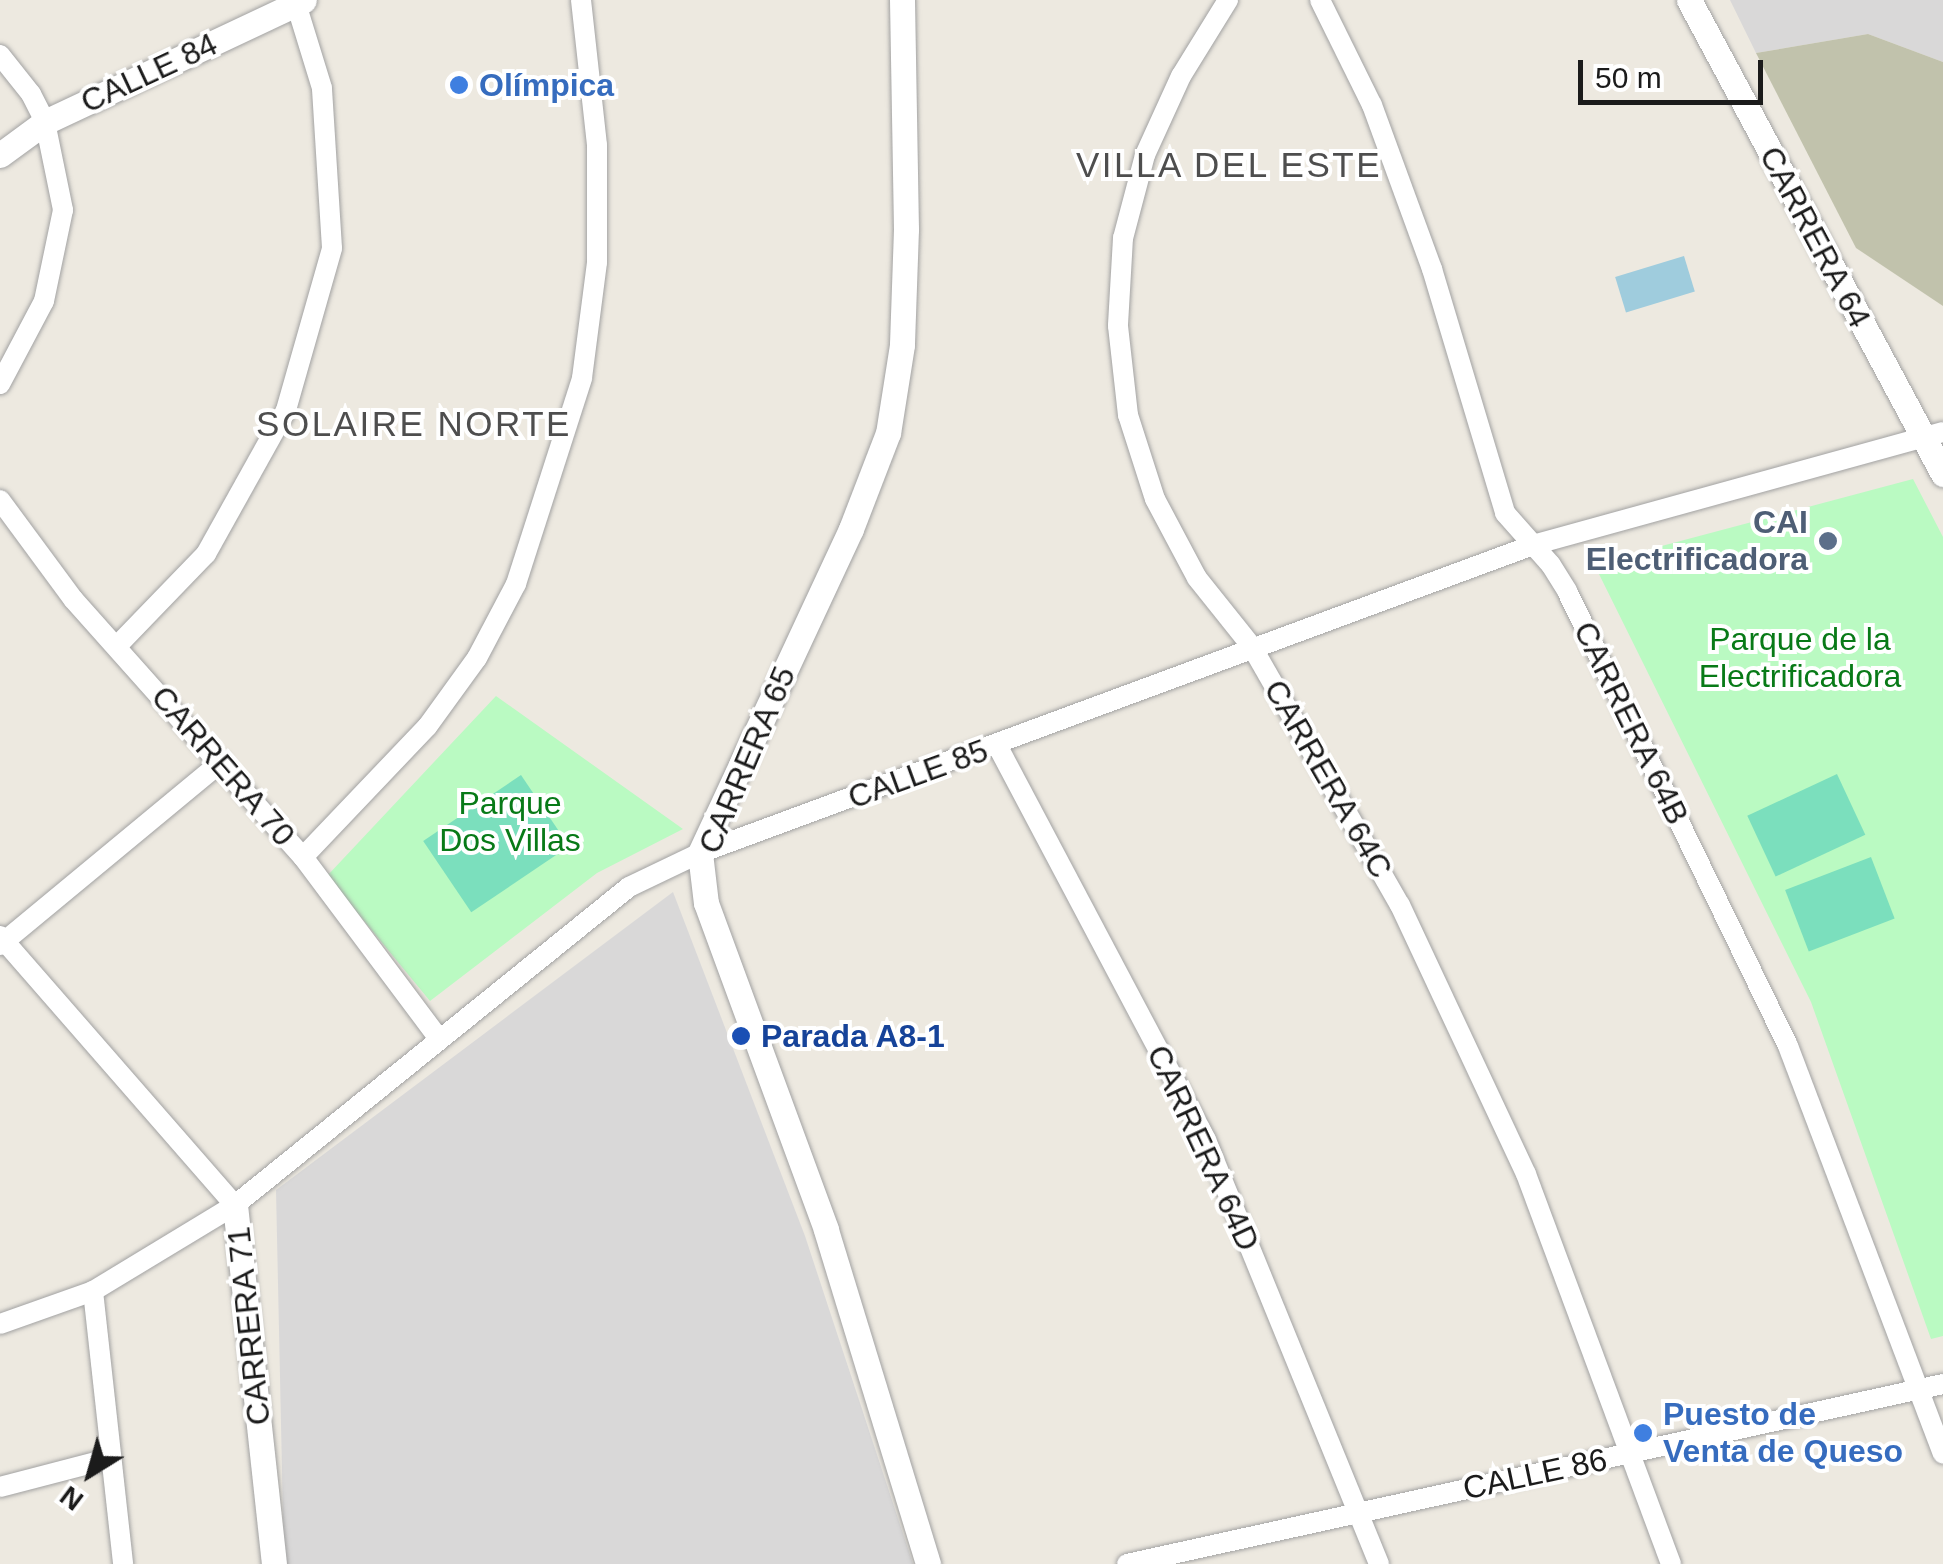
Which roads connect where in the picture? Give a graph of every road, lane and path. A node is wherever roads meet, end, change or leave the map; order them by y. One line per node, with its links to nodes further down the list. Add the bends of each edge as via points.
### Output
1 (581, 0): 20 (street, via 597,145 597,262 582,378 516,584 476,658 427,727)
2 (902, 0): 19 (street, CARRERA 65, via 906,249 902,346 888,433 851,529)
3 (1228, 0): 16 (street, CARRERA 64C, via 1181,76 1145,155 1123,238 1118,326 1128,415 1155,499 1196,578)
4 (1320, 0): 14 (street, CARRERA 64B, via 1372,105 1432,269 1505,512)
5 (1689, 0): 11 (street, CARRERA 64)
6 (299, 1): 8 (street, CALLE 84); 15 (street, via 322,88 332,248 286,410 206,554)
7 (0, 55): 8 (street)
8 (45, 122): 9 (street, CALLE 84); 10 (street, via 63,210 44,301)
9 (0, 155)
10 (0, 384)
11 (1933, 436): 12 (street, CARRERA 64); 14 (street, CALLE 85)
12 (1943, 474)
13 (0, 500): 15 (street, CARRERA 70, via 73,599)
14 (1534, 545): 16 (street, CALLE 85); 27 (street, CARRERA 64B, via 1567,591 1788,1046)
15 (118, 646): 18 (street, CARRERA 70)
16 (1252, 647): 17 (street, CALLE 85); 29 (street, CARRERA 64C, via 1400,905 1510,1138)
17 (997, 745): 19 (street, CALLE 85); 32 (street, CARRERA 64D, via 1206,1140)
18 (221, 762): 20 (street, CARRERA 70); 21 (street)
19 (700, 852): 22 (street, CALLE 85, via 629,887); 35 (street, CARRERA 65, via 706,903 826,1230)
20 (303, 857): 22 (street, CARRERA 70)
21 (1, 941): 23 (street, CARRERA 71)
22 (439, 1038): 23 (street, CALLE 85)
23 (236, 1205): 24 (street, CALLE 85); 33 (street, CARRERA 71)
24 (92, 1292): 25 (street, CALLE 85); 30 (street)
25 (0, 1324)
26 (1943, 1384): 27 (street, CALLE 86)
27 (1919, 1390): 28 (street, CARRERA 64B); 29 (street, CALLE 86)
28 (1943, 1453)
29 (1629, 1454): 32 (street, CALLE 86); 38 (street, CARRERA 64C)
30 (112, 1458): 31 (street); 34 (street)
31 (0, 1488)
32 (1360, 1513): 36 (street, CALLE 86); 37 (street, CARRERA 64D)
33 (270, 1563)
34 (123, 1564)
35 (928, 1564)
36 (1127, 1564)
37 (1379, 1564)
38 (1671, 1564)

